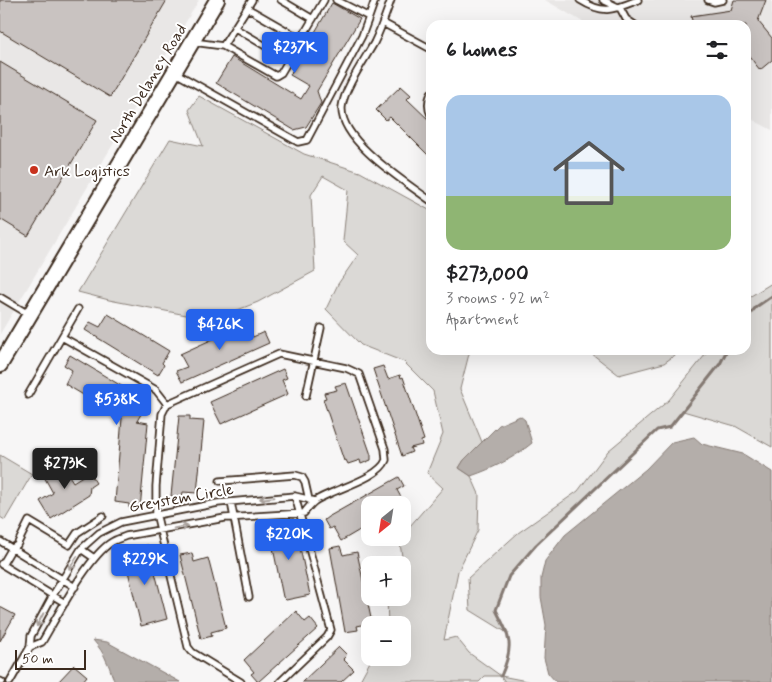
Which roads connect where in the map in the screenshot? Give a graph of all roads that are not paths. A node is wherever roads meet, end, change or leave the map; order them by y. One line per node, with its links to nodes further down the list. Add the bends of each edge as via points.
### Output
1 (217, 0): 21 (street, North Delaney Road)
2 (252, 0): 13 (lane)
3 (281, 0): 15 (lane)
4 (324, 0): 15 (lane)
5 (336, 0): 16 (lane)
6 (374, 0): 16 (lane)
7 (390, 0): 18 (lane)
8 (580, 0): 14 (lane, via 596,10)
9 (603, 0): 14 (lane)
10 (638, 0): 14 (lane)
11 (708, 0): 12 (lane)
12 (723, 0)
13 (247, 8): 19 (lane); 20 (lane)
14 (620, 8): 17 (lane)
15 (313, 18): 20 (lane)
16 (369, 18): 25 (lane, via 307,140 298,142)
17 (628, 20)
18 (383, 23): 23 (lane); 26 (lane, via 342,107 346,126 378,163)
19 (235, 28): 22 (lane); 24 (lane)
20 (301, 39): 24 (lane)
21 (192, 42): 22 (lane); 25 (street, North Delaney Road)
22 (223, 46): 24 (lane, via 276,76 282,73)
23 (426, 46)
24 (289, 60)
25 (174, 72): 29 (street, North Delaney Road)
26 (426, 197)
27 (0, 297): 29 (lane)
28 (78, 309): 31 (lane)
29 (30, 315): 33 (street, North Delaney Road)
30 (321, 328): 32 (lane)
31 (62, 337): 34 (lane); 36 (lane, via 156,390)
32 (314, 361): 35 (lane); 36 (lane, via 279,354); 39 (lane, via 359,374 386,460 381,468 358,481)
33 (0, 365)
34 (28, 395)
35 (306, 396)
36 (167, 404): 42 (lane, via 162,414)
37 (220, 481): 39 (lane, via 295,475 302,477)
38 (295, 496): 39 (lane, Greystem Circle); 40 (lane, Greystem Circle, one-way to 40); 41 (lane)
39 (312, 501): 41 (lane, via 304,513)
40 (231, 502): 42 (lane, Greystem Circle); 44 (lane)
41 (299, 513): 44 (lane, Greystem Circle); 59 (lane, via 331,630)
42 (156, 514): 45 (lane); 48 (lane, Greystem Circle, via 121,522 99,533)
43 (103, 516): 47 (lane, via 77,533 69,545 29,521 17,545)
44 (232, 518): 45 (lane, Greystem Circle, one-way to 44); 54 (lane)
45 (160, 530): 49 (lane, Greystem Circle, via 112,541); 58 (lane, via 188,647)
46 (0, 541): 47 (lane)
47 (12, 548): 50 (lane); 51 (lane)
48 (81, 549): 49 (lane); 51 (lane, Greystem Circle, one-way to 51)
49 (94, 558): 52 (lane, Greystem Circle)
50 (1, 565): 53 (lane)
51 (63, 578): 52 (lane); 53 (lane, Greystem Circle)
52 (75, 587): 55 (lane, Greystem Circle)
53 (53, 595): 55 (lane); 56 (lane, Greystem Circle, one-way to 56)
54 (249, 597)
55 (65, 603): 56 (lane, Greystem Circle, via 42,642)
56 (30, 646): 57 (lane, Greystem Circle)
57 (10, 682)
58 (241, 682)
59 (280, 682)

